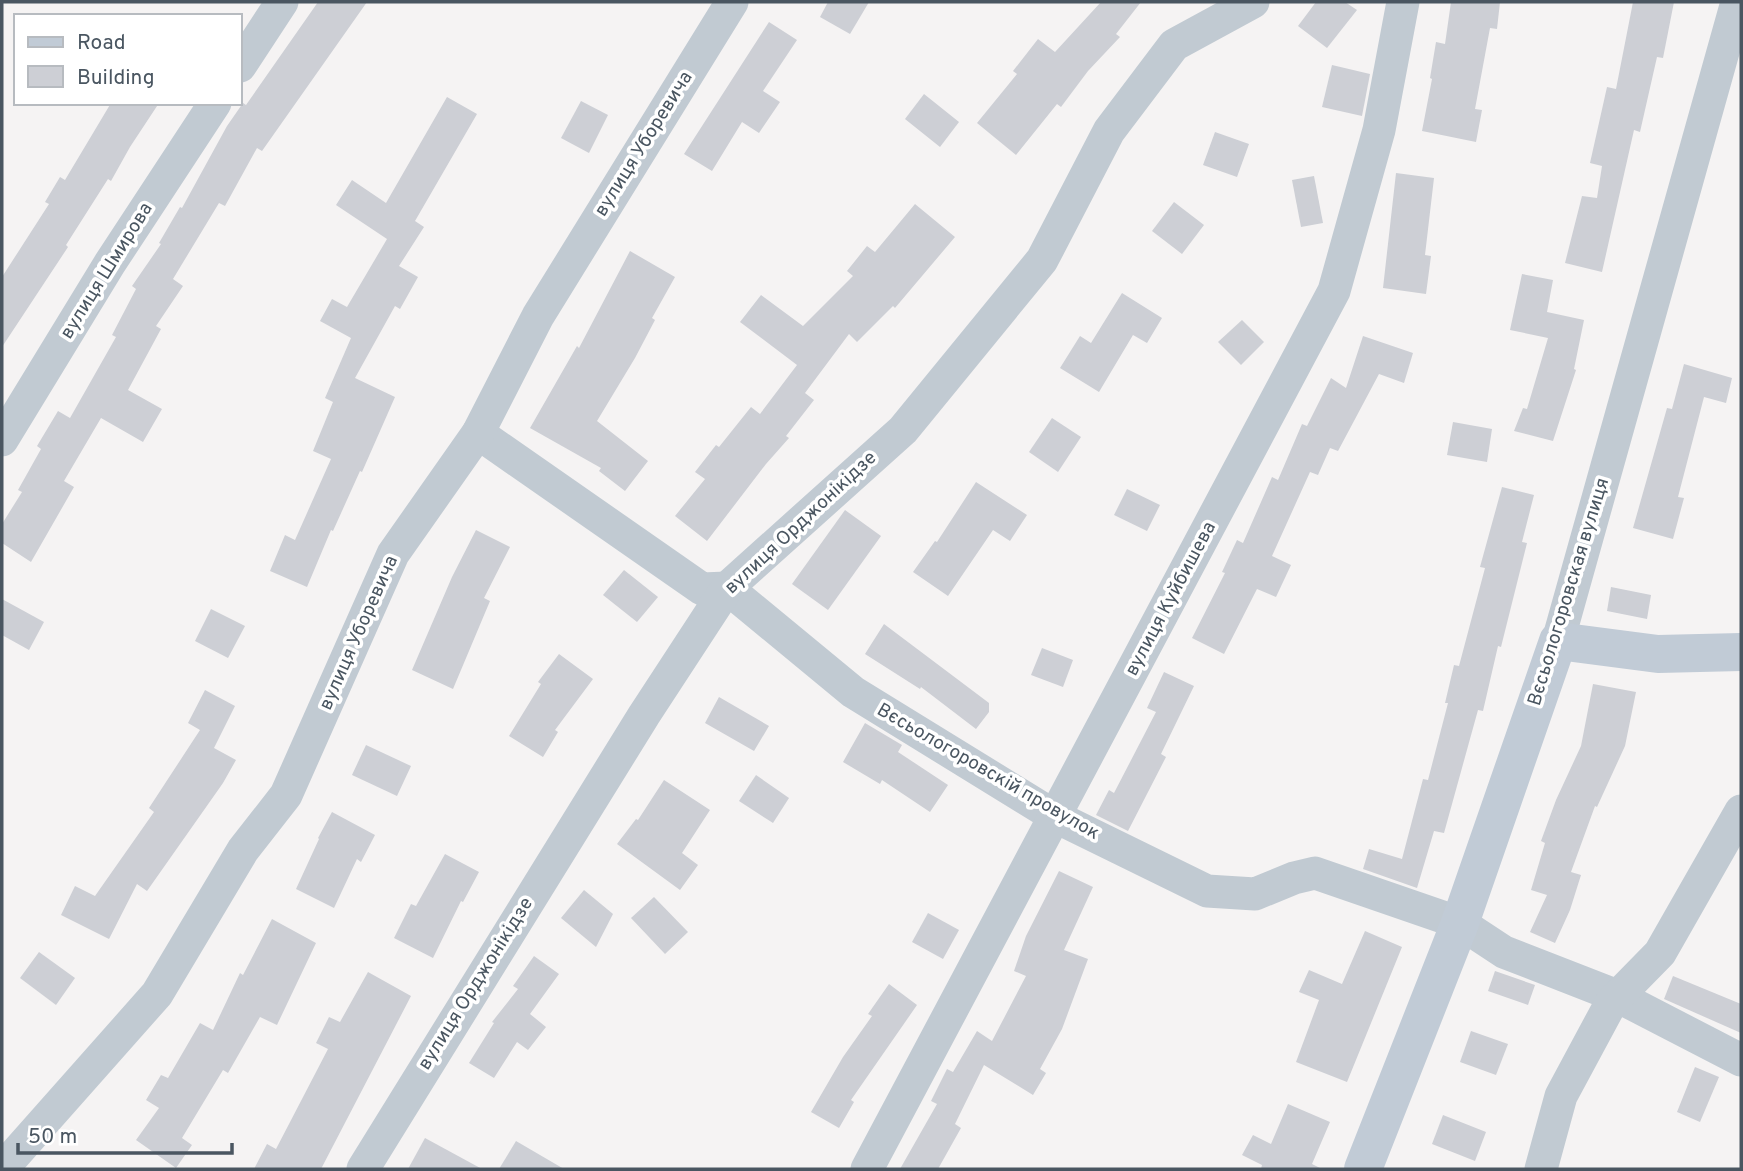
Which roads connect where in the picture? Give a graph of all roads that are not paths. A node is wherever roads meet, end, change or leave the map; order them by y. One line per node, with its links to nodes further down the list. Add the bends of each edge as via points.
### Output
1 (282, 2): 6 (street)
2 (732, 2): 8 (street, вулиця Уборевича, via 538,316)
3 (1253, 2): 10 (street, вулиця Орджонікідзе, via 1174,45 1109,131 1042,260 903,430)
4 (1403, 2): 14 (street, вулиця Куйбишева, via 1379,131 1334,291)
5 (1737, 2): 11 (street, Вєсьологоровская вулиця)
6 (242, 63)
7 (214, 105): 9 (street, вулиця Шмирова)
8 (478, 433): 10 (street, via 702,589); 18 (street, вулиця Уборевича, via 393,554 286,795 243,850 157,994)
9 (2, 440)
10 (727, 588): 14 (street, Вєсьологоровскій провулок, via 853,692); 19 (street, вулиця Орджонікідзе)
11 (1558, 641): 12 (street, via 1658,654); 15 (street, Вєсьологоровская вулиця)
12 (1741, 652)
13 (1741, 811): 16 (street, via 1660,953)
14 (1056, 817): 15 (street, Вєсьологоровскій провулок, via 1207,891 1255,894 1315,873); 20 (street, вулиця Куйбишева)
15 (1460, 923): 16 (street, Вєсьологоровскій провулок, via 1504,952); 21 (street, Вєсьологоровская вулиця)
16 (1617, 996): 17 (street, Вєсьологоровскій провулок); 22 (street, via 1561,1096)
17 (1741, 1060)
18 (2, 1169)
19 (363, 1169)
20 (867, 1169)
21 (1363, 1169)
22 (1541, 1169)

